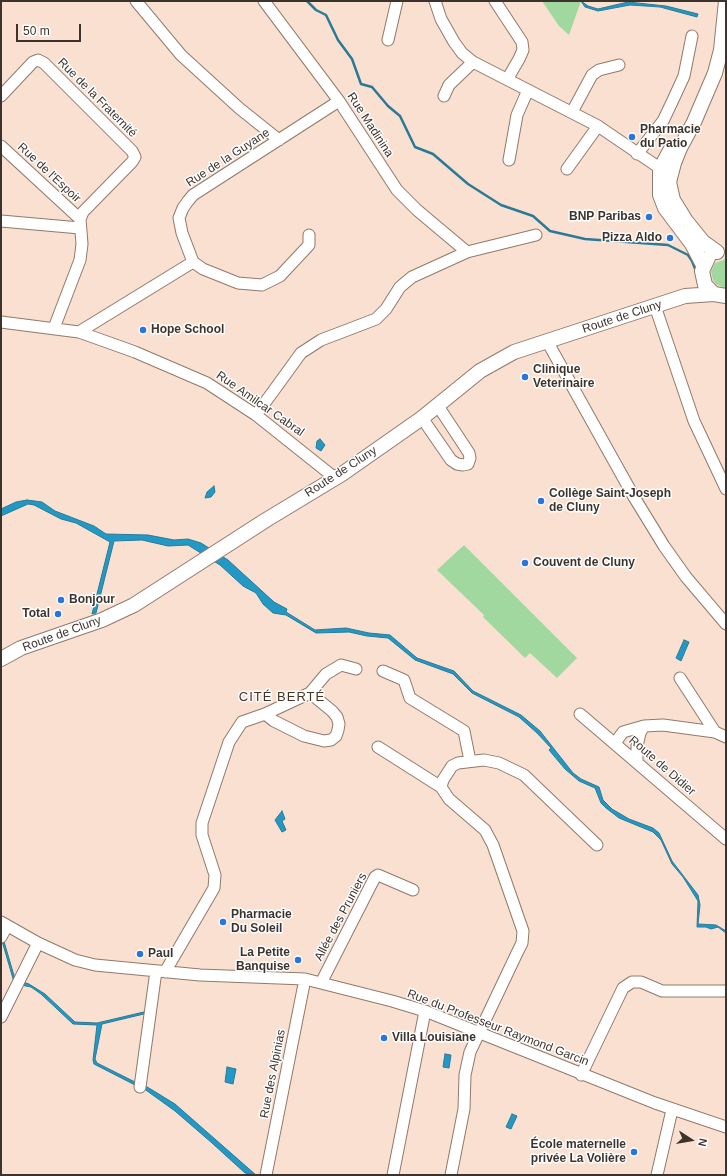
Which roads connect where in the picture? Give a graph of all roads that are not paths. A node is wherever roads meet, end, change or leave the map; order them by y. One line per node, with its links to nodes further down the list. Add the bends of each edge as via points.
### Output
1 (136, 1): 18 (street, via 181,55 239,108)
2 (264, 1): 15 (street, Rue Madinina)
3 (397, 1): 8 (street)
4 (435, 1): 9 (street, via 441,19 454,42)
5 (495, 1): 11 (street, via 522,42 523,50)
6 (726, 1): 23 (main road, via 721,50 715,72 705,99 674,141)
7 (692, 36): 20 (street, via 684,76 673,100 662,121)
8 (388, 40)
9 (473, 62): 11 (street); 14 (street, via 449,85)
10 (619, 65): 16 (street, via 599,70 592,75)
11 (508, 78): 12 (street)
12 (528, 90): 16 (street); 21 (street, via 517,115)
13 (1, 96): 25 (street, Rue de la Fraternité, via 33,62 38,60 50,68 132,151 132,162 83,212)
14 (444, 96)
15 (339, 101): 18 (street, Rue de la Guyane); 29 (street, Rue Madinina, via 397,190)
16 (572, 112): 17 (street)
17 (598, 126): 20 (street); 22 (street)
18 (279, 140): 30 (street, Rue de la Guyane, via 193,195 183,208 179,218)
19 (1, 146): 25 (street, Rue de l'Espoir)
20 (637, 154): 23 (street)
21 (510, 160)
22 (566, 169)
23 (663, 174): 28 (main road, via 678,209 697,236); 31 (main road, via 660,195 666,208 692,244)
24 (1, 221): 25 (street)
25 (80, 224): 36 (street, via 80,260)
26 (309, 235): 30 (street, via 309,244 280,276 262,285 238,283 203,269)
27 (536, 235): 29 (street)
28 (722, 251): 31 (main road, via 709,257)
29 (467, 252): 40 (street, via 412,277 400,286 386,309 376,319 321,340 302,353)
30 (193, 262): 37 (street)
31 (703, 271): 32 (main road); 33 (main road, via 705,285)
32 (685, 296): 33 (main road, Route de Cluny); 34 (main road, Route de Cluny)
33 (723, 296)
34 (654, 306): 38 (main road, Route de Cluny); 43 (street, via 694,421)
35 (1, 322): 36 (street, Rue Amilcar Cabral)
36 (54, 328): 37 (street, Rue Amilcar Cabral)
37 (79, 332): 40 (street, Rue Amilcar Cabral, via 135,352 207,383)
38 (547, 341): 39 (main road, Route de Cluny, via 514,352 493,363); 44 (street, via 664,546 686,577)
39 (438, 406): 41 (main road, Route de Cluny); 41 (street, via 470,453 468,464 463,465 452,460)
40 (256, 415): 42 (street, Rue Amilcar Cabral)
41 (422, 418): 42 (main road, Route de Cluny)
42 (335, 478): 45 (main road, Route de Cluny, via 134,605 102,620 21,648)
43 (726, 489)
44 (726, 624)
45 (1, 659)
46 (356, 669): 49 (street, via 341,665 326,674)
47 (382, 671): 57 (street, via 404,680 410,698 464,732)
48 (680, 678): 53 (street)
49 (310, 693): 50 (street); 50 (street, via 337,717 338,730 331,740 324,741 304,736)
50 (265, 714): 65 (street, via 242,722 229,742 202,823 202,835 215,875 214,888)
51 (580, 714): 55 (street, Route de Didier)
52 (644, 726): 53 (street, via 663,725); 55 (street, via 622,732); 58 (street, via 637,746)
53 (715, 732): 54 (street)
54 (726, 737)
55 (616, 744): 58 (street, Route de Didier)
56 (378, 748): 59 (street)
57 (470, 761): 59 (street, via 452,766 442,780); 61 (street, via 499,762 524,775)
58 (637, 762): 60 (street, Route de Didier)
59 (441, 787): 71 (street, via 449,799 485,830 523,931 522,943)
60 (726, 839)
61 (597, 845)
62 (413, 890): 67 (street, Allée des Pruniers, via 378,875 375,877)
63 (3, 930): 64 (street, Rue du Professeur Raymond Garcin)
64 (38, 943): 65 (street, Rue du Professeur Raymond Garcin, via 75,960 95,965); 70 (street)
65 (161, 971): 66 (street, Rue du Professeur Raymond Garcin, via 246,978); 73 (street)
66 (305, 978): 67 (street, Rue du Professeur Raymond Garcin); 76 (street, Rue des Alpinias)
67 (321, 983): 69 (street, Rue du Professeur Raymond Garcin)
68 (726, 991): 72 (street, via 662,990 641,982 632,982 623,988)
69 (425, 1011): 71 (street, Rue du Professeur Raymond Garcin); 77 (street)
70 (1, 1017)
71 (478, 1033): 72 (street, Rue du Professeur Raymond Garcin); 78 (street, via 470,1052 465,1075 464,1109)
72 (581, 1075): 74 (street, Rue du Professeur Raymond Garcin)
73 (140, 1087)
74 (672, 1110): 75 (street, Rue du Professeur Raymond Garcin); 79 (street)
75 (726, 1126)
76 (266, 1175)
77 (393, 1175)
78 (451, 1175)
79 (657, 1175)

